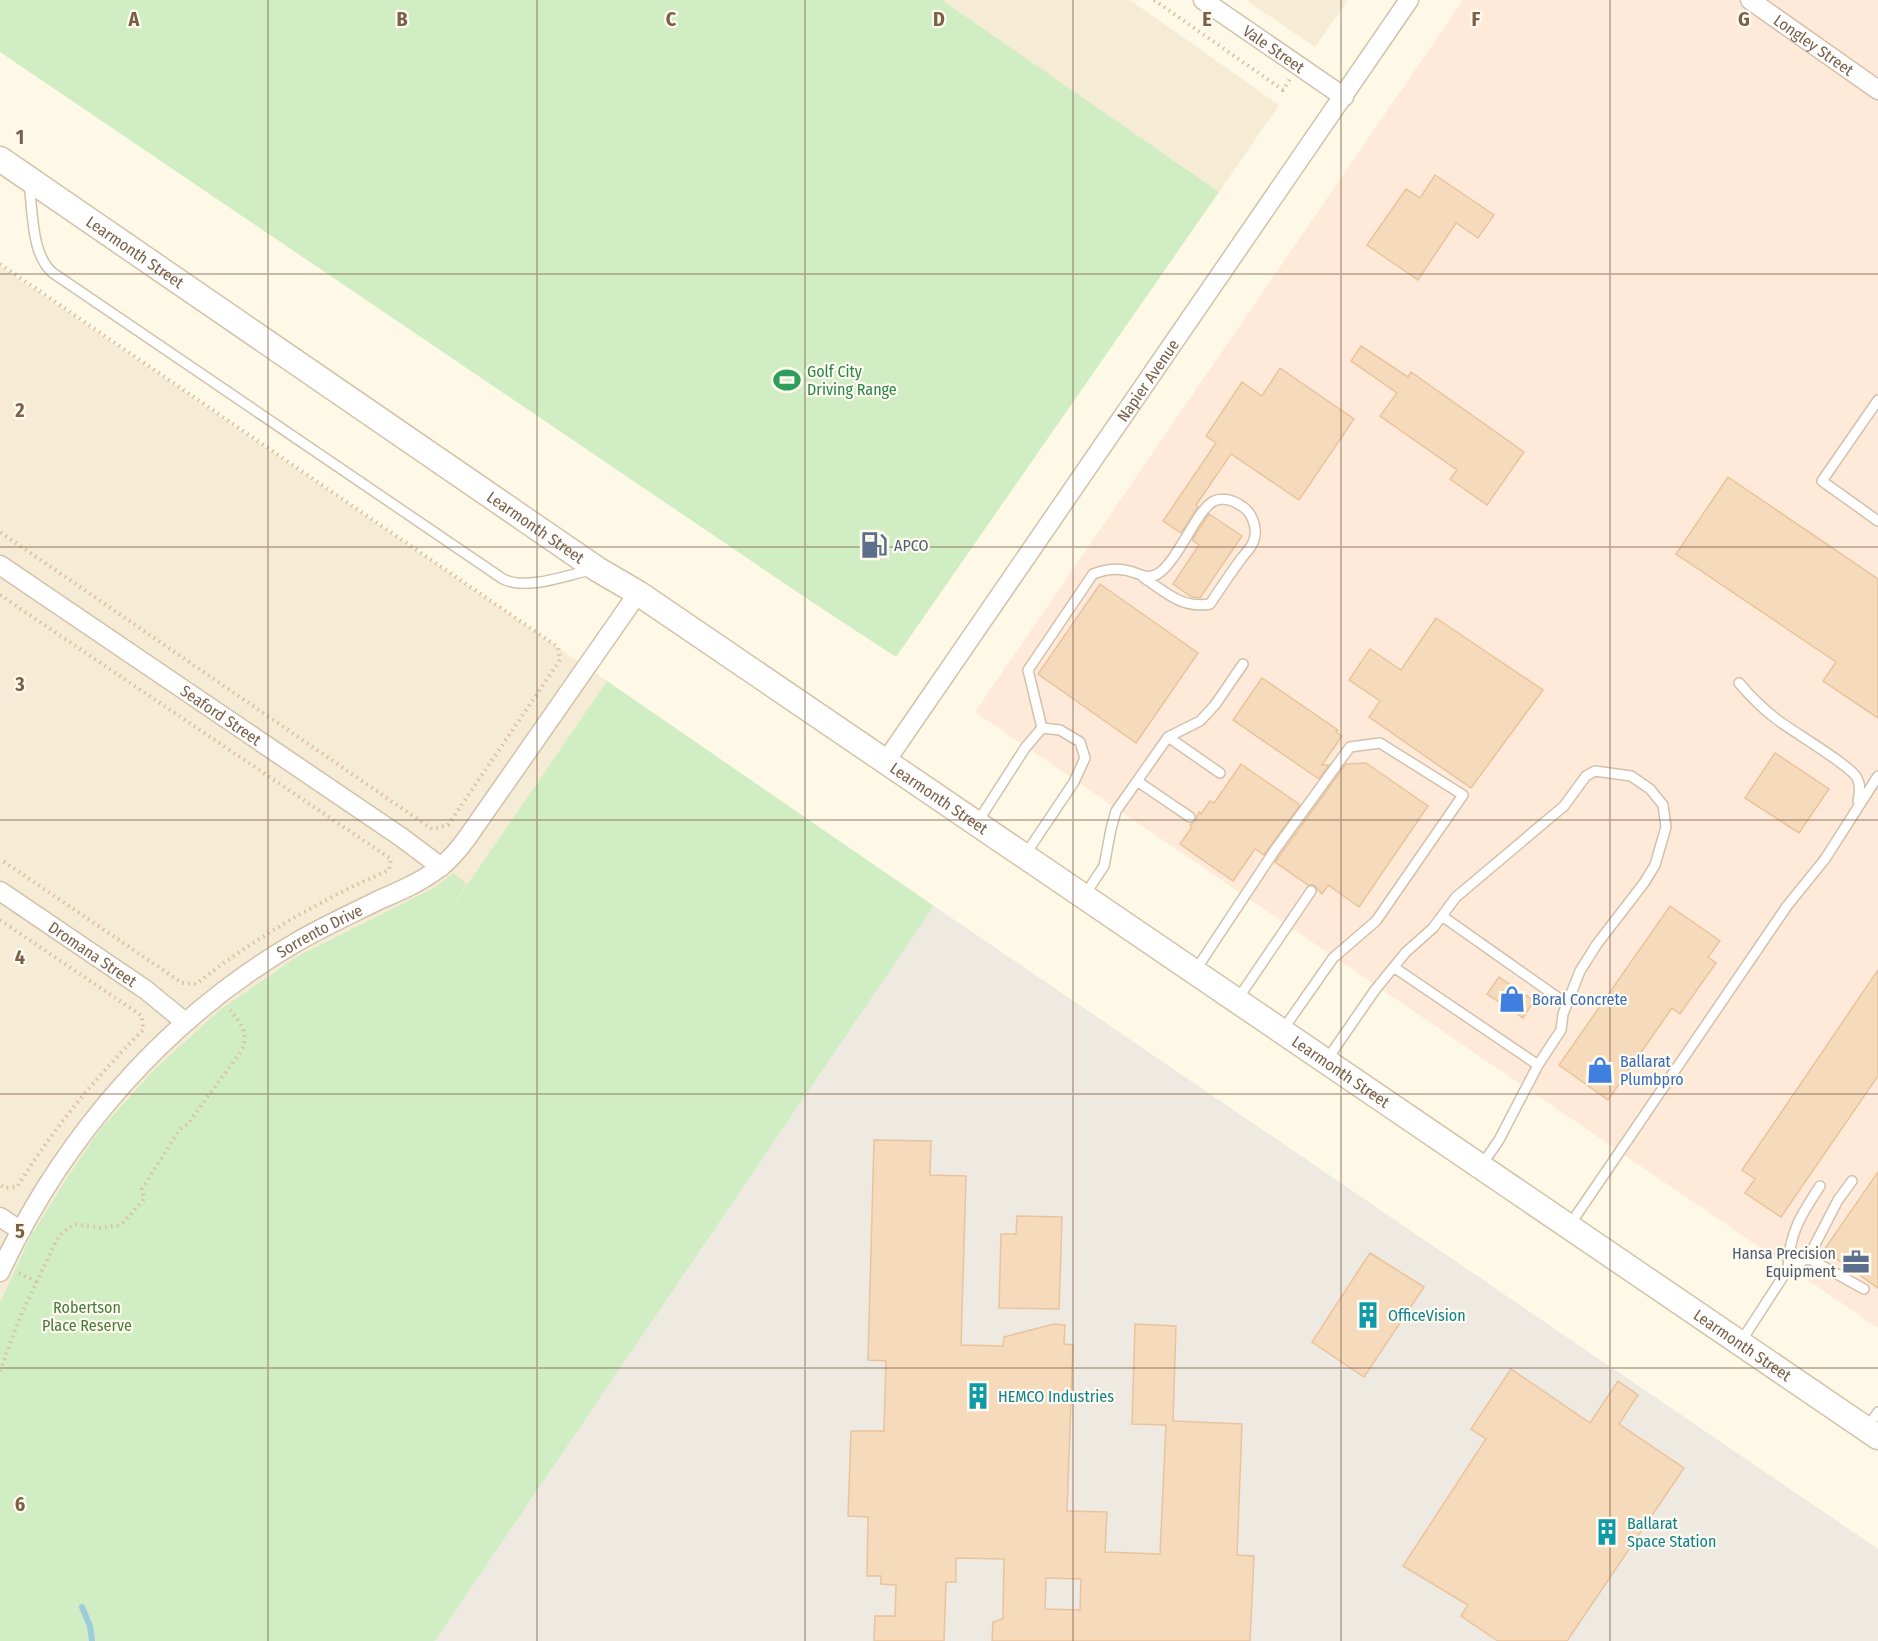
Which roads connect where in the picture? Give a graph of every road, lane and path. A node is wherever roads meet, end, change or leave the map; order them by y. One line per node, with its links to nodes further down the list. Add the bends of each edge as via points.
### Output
1 (1154, 0): 5 (path, via 1283,90)
2 (1203, 0): 5 (street, Vale Street)
3 (1409, 0): 7 (street, Napier Avenue)
4 (1750, 0): 6 (street, Longley Street)
5 (1299, 66): 7 (street, Vale Street)
6 (1878, 90)
7 (1344, 97): 23 (street, Napier Avenue)
8 (0, 159): 9 (street, Learmonth Street)
9 (29, 179): 15 (street, Learmonth Street); 15 (lane, via 38,251 53,273 508,582 527,584)
10 (0, 264): 13 (path, via 558,647 560,660 448,825 432,829)
11 (1878, 400): 12 (lane, via 1822,481)
12 (1878, 520)
13 (0, 532)
14 (0, 565): 32 (street, Seaford Street)
15 (597, 569): 17 (street, Learmonth Street)
16 (1143, 577): 16 (lane, via 1158,574 1214,501 1235,501 1251,516 1254,541 1210,604 1181,602); 21 (lane, via 1127,570 1105,569 1093,574 1028,670)
17 (638, 593): 23 (street, Learmonth Street); 32 (street, Sorrento Drive, via 467,838)
18 (0, 595): 31 (path, via 391,859 389,870 285,922 196,984 182,983)
19 (1243, 664): 22 (lane, via 1200,721)
20 (1738, 683): 27 (lane, via 1758,704 1857,777)
21 (1042, 729): 29 (lane, via 1025,748); 30 (lane, via 1060,730 1080,742 1085,758 1074,782)
22 (1168, 737): 24 (lane); 26 (lane)
23 (886, 761): 29 (street, Learmonth Street)
24 (1220, 773)
25 (1878, 776): 27 (lane)
26 (1137, 781): 28 (lane); 35 (lane, via 1116,811 1104,866)
27 (1857, 806): 52 (lane, via 1825,859 1787,906)
28 (1190, 817)
29 (977, 823): 30 (street, Learmonth Street)
30 (1025, 855): 35 (street, Learmonth Street)
31 (0, 859)
32 (441, 867): 40 (street, Sorrento Drive, via 302,939)
33 (0, 891): 43 (street, Dromana Street, via 146,990)
34 (1311, 891): 41 (lane)
35 (1084, 896): 39 (street, Learmonth Street)
36 (1442, 916): 38 (lane); 42 (lane); 42 (lane, via 1456,897 1564,806 1586,776 1595,771 1631,776 1650,789 1663,806 1666,827 1655,865 1597,944 1580,971)
37 (0, 920): 49 (path, via 142,1016 143,1030 58,1126 17,1187)
38 (1395, 968): 45 (lane, via 1363,1006); 46 (lane)
39 (1195, 971): 41 (street, Learmonth Street); 44 (lane, via 1275,850 1350,747 1380,743 1463,795 1376,921 1333,958)
40 (218, 996): 43 (street, Sorrento Drive); 59 (path, via 242,1026 242,1050 187,1125 179,1130 142,1189 144,1199 124,1222 111,1228 75,1224 56,1241)
41 (1237, 1000): 44 (street, Learmonth Street)
42 (1567, 1004): 46 (lane, via 1561,1030)
43 (185, 1022): 53 (street, Sorrento Drive, via 92,1121 59,1166)
44 (1282, 1031): 45 (street, Learmonth Street)
45 (1326, 1061): 47 (street, Learmonth Street)
46 (1538, 1065): 47 (lane)
47 (1481, 1166): 52 (street, Learmonth Street)
48 (1852, 1181): 54 (lane)
49 (0, 1185)
50 (1820, 1185): 55 (lane, via 1801,1215 1789,1247)
51 (0, 1217): 53 (street)
52 (1569, 1226): 58 (street, Learmonth Street)
53 (21, 1231): 56 (street, Sorrento Drive)
54 (1808, 1258): 55 (lane); 57 (lane)
55 (1788, 1269): 58 (lane)
56 (0, 1272)
57 (1864, 1289)
58 (1740, 1343): 60 (street, Learmonth Street)
59 (0, 1371)
60 (1874, 1426)

